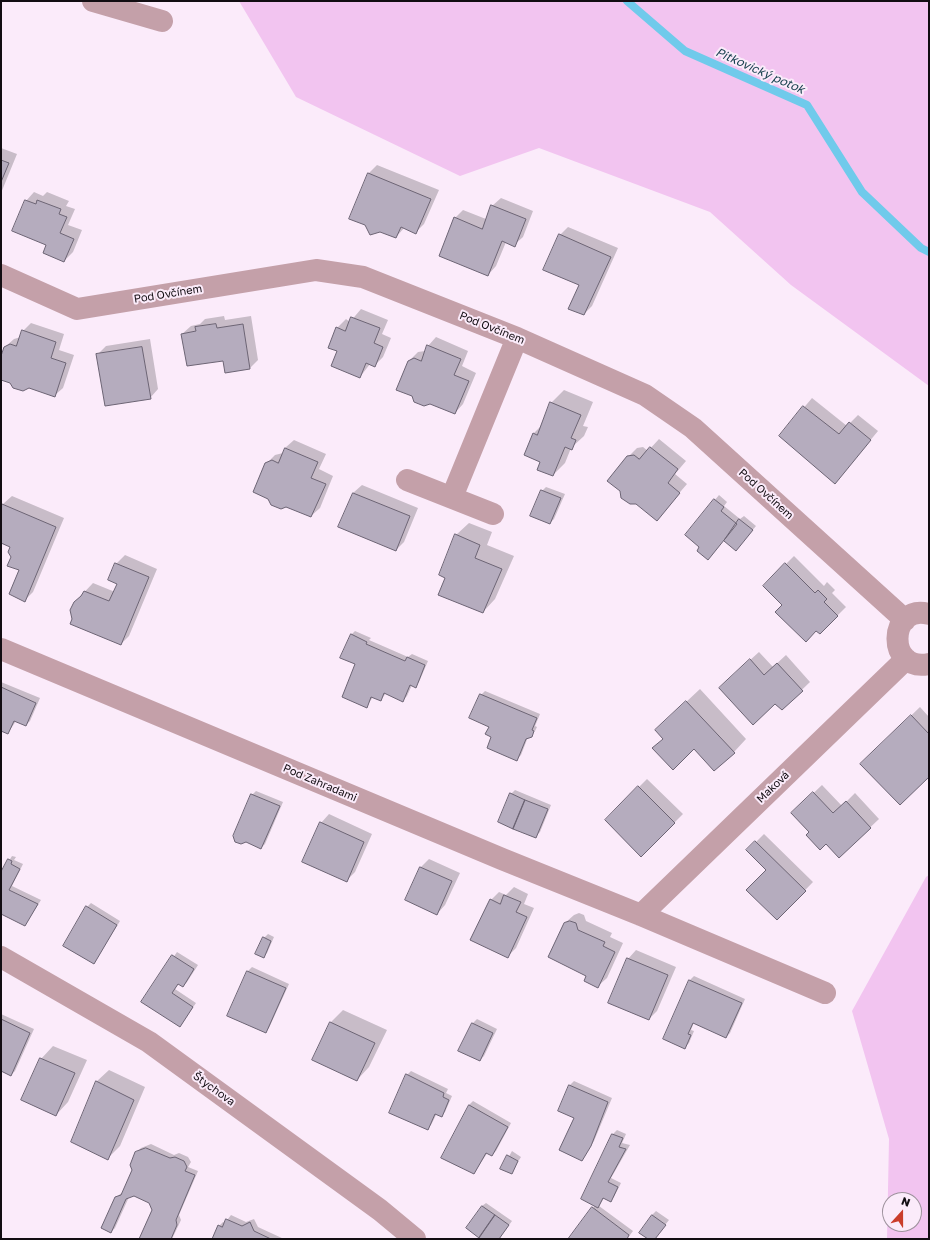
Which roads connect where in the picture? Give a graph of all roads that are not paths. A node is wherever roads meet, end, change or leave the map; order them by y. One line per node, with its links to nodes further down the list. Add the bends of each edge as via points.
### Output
1 (94, 1): 2 (street)
2 (162, 21)
3 (1, 276): 4 (street, Pod Ovčínem, via 77,308 316,270 363,277)
4 (517, 338): 6 (street); 9 (street, Pod Ovčínem, via 645,395 693,428)
5 (407, 480): 6 (street)
6 (452, 497): 7 (street)
7 (493, 514)
8 (929, 614): 9 (street, via 919,613)
9 (905, 620): 11 (street, via 900,626 897,640 898,647)
10 (1, 649): 13 (street, Pod Zahradami)
11 (906, 659): 12 (street, via 919,665); 13 (street, Maková)
12 (929, 664)
13 (640, 915): 15 (street, Pod Zahradami)
14 (1, 957): 16 (street, Štychova, via 149,1042 380,1210)
15 (825, 993)
16 (415, 1239)

